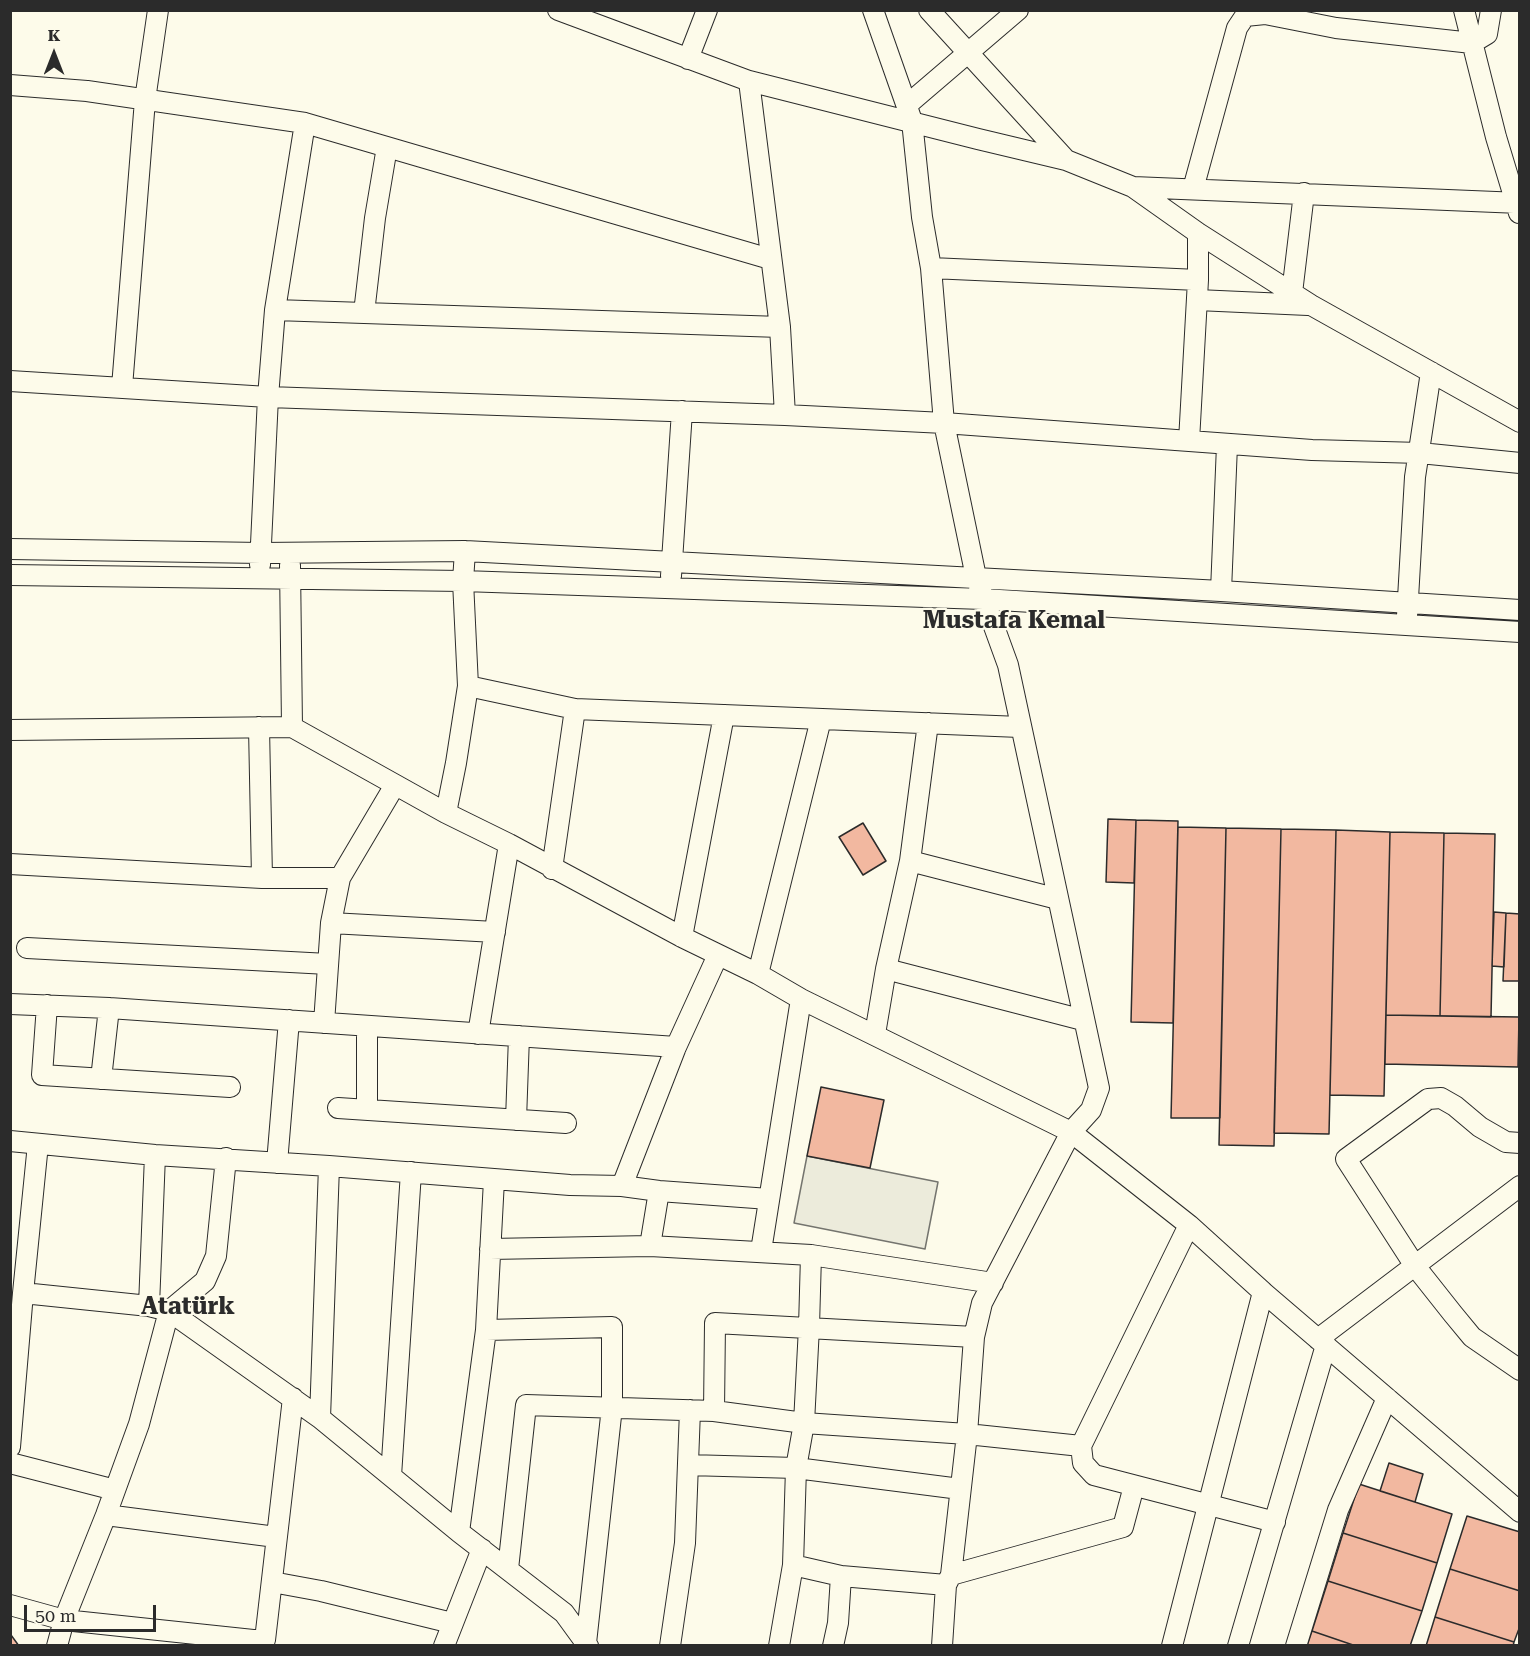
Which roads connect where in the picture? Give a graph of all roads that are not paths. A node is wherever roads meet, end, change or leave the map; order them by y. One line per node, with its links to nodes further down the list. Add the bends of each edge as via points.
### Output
1 (158, 10): 14 (street)
2 (558, 10): 11 (street)
3 (707, 10): 11 (street)
4 (873, 10): 15 (street)
5 (929, 10): 10 (street)
6 (1018, 10): 10 (street)
7 (1464, 10): 9 (street)
8 (1491, 10): 9 (street, via 1487,34)
9 (1472, 43): 20 (street, via 1336,28 1265,14 1245,16 1237,28); 22 (street)
10 (968, 53): 15 (street); 18 (street)
11 (688, 59): 12 (street)
12 (749, 81): 15 (street); 24 (street)
13 (10, 86): 14 (street)
14 (145, 100): 16 (street); 35 (street)
15 (910, 113): 18 (street, via 978,139); 25 (street)
16 (305, 123): 17 (street); 30 (street)
17 (387, 147): 24 (street); 31 (street)
18 (1066, 159): 19 (street)
19 (1133, 187): 20 (street); 23 (street)
20 (1193, 189): 21 (street)
21 (1304, 194): 22 (street); 27 (street)
22 (1518, 207)
23 (1198, 233): 26 (street); 27 (street)
24 (770, 259): 32 (street)
25 (931, 268): 26 (street); 40 (street)
26 (1198, 280): 28 (street)
27 (1292, 293): 29 (street)
28 (1197, 300): 29 (street); 41 (street)
29 (1311, 305): 33 (street)
30 (275, 310): 31 (street); 36 (street)
31 (364, 313): 32 (street)
32 (780, 327): 38 (street)
33 (1431, 372): 39 (street); 43 (street)
34 (10, 381): 35 (street)
35 (122, 387): 36 (street)
36 (268, 397): 37 (street); 47 (street)
37 (682, 411): 38 (street); 49 (street)
38 (785, 415): 40 (street)
39 (1520, 422)
40 (944, 423): 41 (street); 51 (street)
41 (1189, 441): 42 (street)
42 (1227, 444): 43 (street); 56 (street)
43 (1420, 453): 44 (street); 58 (street)
44 (1520, 463)
45 (10, 549): 47 (street)
46 (465, 551): 48 (street); 49 (street); 54 (street)
47 (261, 553): 48 (street); 52 (street)
48 (290, 553): 53 (street)
49 (672, 563): 51 (street); 55 (street)
50 (10, 575): 52 (street)
51 (976, 577): 56 (street); 57 (street)
52 (259, 578): 53 (street)
53 (289, 578): 54 (street); 68 (street)
54 (463, 581): 55 (street); 62 (street)
55 (671, 588): 57 (street)
56 (1221, 591): 58 (street)
57 (983, 599): 60 (street); 69 (street, via 1008,665)
58 (1407, 603): 59 (street); 60 (street)
59 (1520, 610)
60 (1406, 625): 61 (street)
61 (1520, 632)
62 (468, 686): 63 (street); 72 (street)
63 (575, 709): 64 (street); 76 (street)
64 (724, 715): 65 (street); 82 (street)
65 (821, 719): 66 (street); 87 (street)
66 (928, 723): 69 (street); 74 (street)
67 (259, 727): 68 (street); 70 (street); 77 (street)
68 (292, 727): 71 (street)
69 (1020, 727): 79 (street)
70 (10, 730)
71 (395, 785): 72 (street); 78 (street)
72 (446, 813): 73 (street)
73 (509, 844): 76 (street); 81 (street)
74 (910, 861): 79 (street); 86 (street)
75 (10, 864): 77 (street)
76 (552, 868): 82 (street)
77 (262, 878): 78 (street)
78 (340, 878): 80 (street)
79 (1058, 899): 93 (street)
80 (331, 923): 81 (street); 85 (street)
81 (495, 932): 96 (street)
82 (682, 937): 84 (street)
83 (27, 948): 85 (street)
84 (718, 955): 87 (street); 99 (street)
85 (328, 964): 94 (street)
86 (886, 969): 93 (street); 97 (street)
87 (758, 974): 88 (street)
88 (801, 999): 97 (street); 119 (street)
89 (10, 1004): 90 (street)
90 (47, 1005): 91 (street); 100 (street, via 42,1075)
91 (109, 1008): 92 (street); 100 (street)
92 (289, 1020): 94 (street); 112 (street)
93 (1083, 1020): 106 (street, via 1099,1088 1091,1110)
94 (324, 1023): 95 (street)
95 (367, 1026): 96 (street); 103 (street)
96 (478, 1034): 98 (street)
97 (875, 1034): 106 (street)
98 (519, 1036): 99 (street); 104 (street)
99 (676, 1047): 116 (street)
100 (101, 1079): 101 (street)
101 (230, 1087)
102 (339, 1108): 103 (street)
103 (367, 1110): 104 (street)
104 (516, 1120): 105 (street)
105 (566, 1123)
106 (1071, 1132): 120 (street); 126 (street)
107 (10, 1141): 109 (street)
108 (1520, 1143): 125 (street, via 1506,1142 1441,1098 1428,1099 1346,1159)
109 (38, 1144): 110 (street); 128 (street)
110 (155, 1155): 111 (street); 129 (street)
111 (226, 1158): 112 (street); 130 (street, via 216,1256 205,1281)
112 (277, 1163): 113 (street)
113 (329, 1166): 114 (street); 141 (street)
114 (411, 1172): 115 (street); 149 (street)
115 (494, 1180): 116 (street); 122 (street)
116 (622, 1186): 118 (street)
117 (1520, 1186): 125 (street)
118 (659, 1191): 119 (street); 121 (street)
119 (769, 1199): 123 (street)
120 (1189, 1225): 127 (street); 144 (street)
121 (651, 1246): 122 (street); 123 (street)
122 (490, 1250): 132 (street)
123 (761, 1251): 124 (street)
124 (810, 1255): 126 (street); 131 (street)
125 (1415, 1266): 134 (street); 135 (street, via 1472,1337)
126 (993, 1283): 133 (street, via 982,1303)
127 (1263, 1292): 134 (street); 153 (street)
128 (23, 1293): 129 (street); 145 (street)
129 (150, 1306): 130 (street)
130 (169, 1311): 136 (street); 152 (street, via 139,1424)
131 (809, 1327): 133 (street); 140 (street, via 715,1323); 142 (street)
132 (486, 1330): 138 (street, via 612,1327); 157 (street)
133 (974, 1337): 143 (street)
134 (1322, 1342): 137 (street); 156 (street)
135 (1520, 1370)
136 (293, 1398): 141 (street); 158 (street)
137 (1387, 1398): 154 (street); 178 (street, via 1338,1510)
138 (612, 1407): 139 (street); 161 (street, via 526,1405); 169 (street)
139 (690, 1410): 140 (street); 147 (street)
140 (714, 1411): 142 (street)
141 (320, 1418): 149 (street)
142 (804, 1423): 143 (street); 148 (street)
143 (967, 1434): 144 (street); 151 (street)
144 (1081, 1446): 150 (street, via 1083,1463 1094,1475)
145 (10, 1447)
146 (10, 1463): 152 (street)
147 (688, 1465): 148 (street); 172 (street, via 685,1543)
148 (796, 1468): 151 (street); 160 (street)
149 (391, 1476): 157 (street)
150 (1134, 1486): 153 (street); 163 (street, via 1124,1527)
151 (960, 1489): 163 (street)
152 (115, 1490): 155 (street)
153 (1208, 1504): 156 (street); 176 (street)
154 (1520, 1512)
155 (106, 1515): 158 (street); 166 (street)
156 (1275, 1522): 177 (street)
157 (459, 1532): 159 (street)
158 (276, 1537): 164 (street)
159 (482, 1549): 161 (street); 167 (street)
160 (793, 1565): 162 (street); 173 (street)
161 (508, 1569): 169 (street, via 564,1613)
162 (841, 1576): 163 (street); 174 (street, via 838,1623)
163 (948, 1580): 175 (street)
164 (273, 1582): 167 (street); 168 (street, via 265,1640)
165 (10, 1605): 166 (street)
166 (64, 1620): 168 (street); 170 (street)
167 (452, 1623): 171 (street)
168 (253, 1643)
169 (587, 1644)
170 (57, 1646)
171 (444, 1646)
172 (670, 1646)
173 (779, 1646)
174 (832, 1646)
175 (942, 1646)
176 (1172, 1646)
177 (1238, 1646)
178 (1296, 1646)

